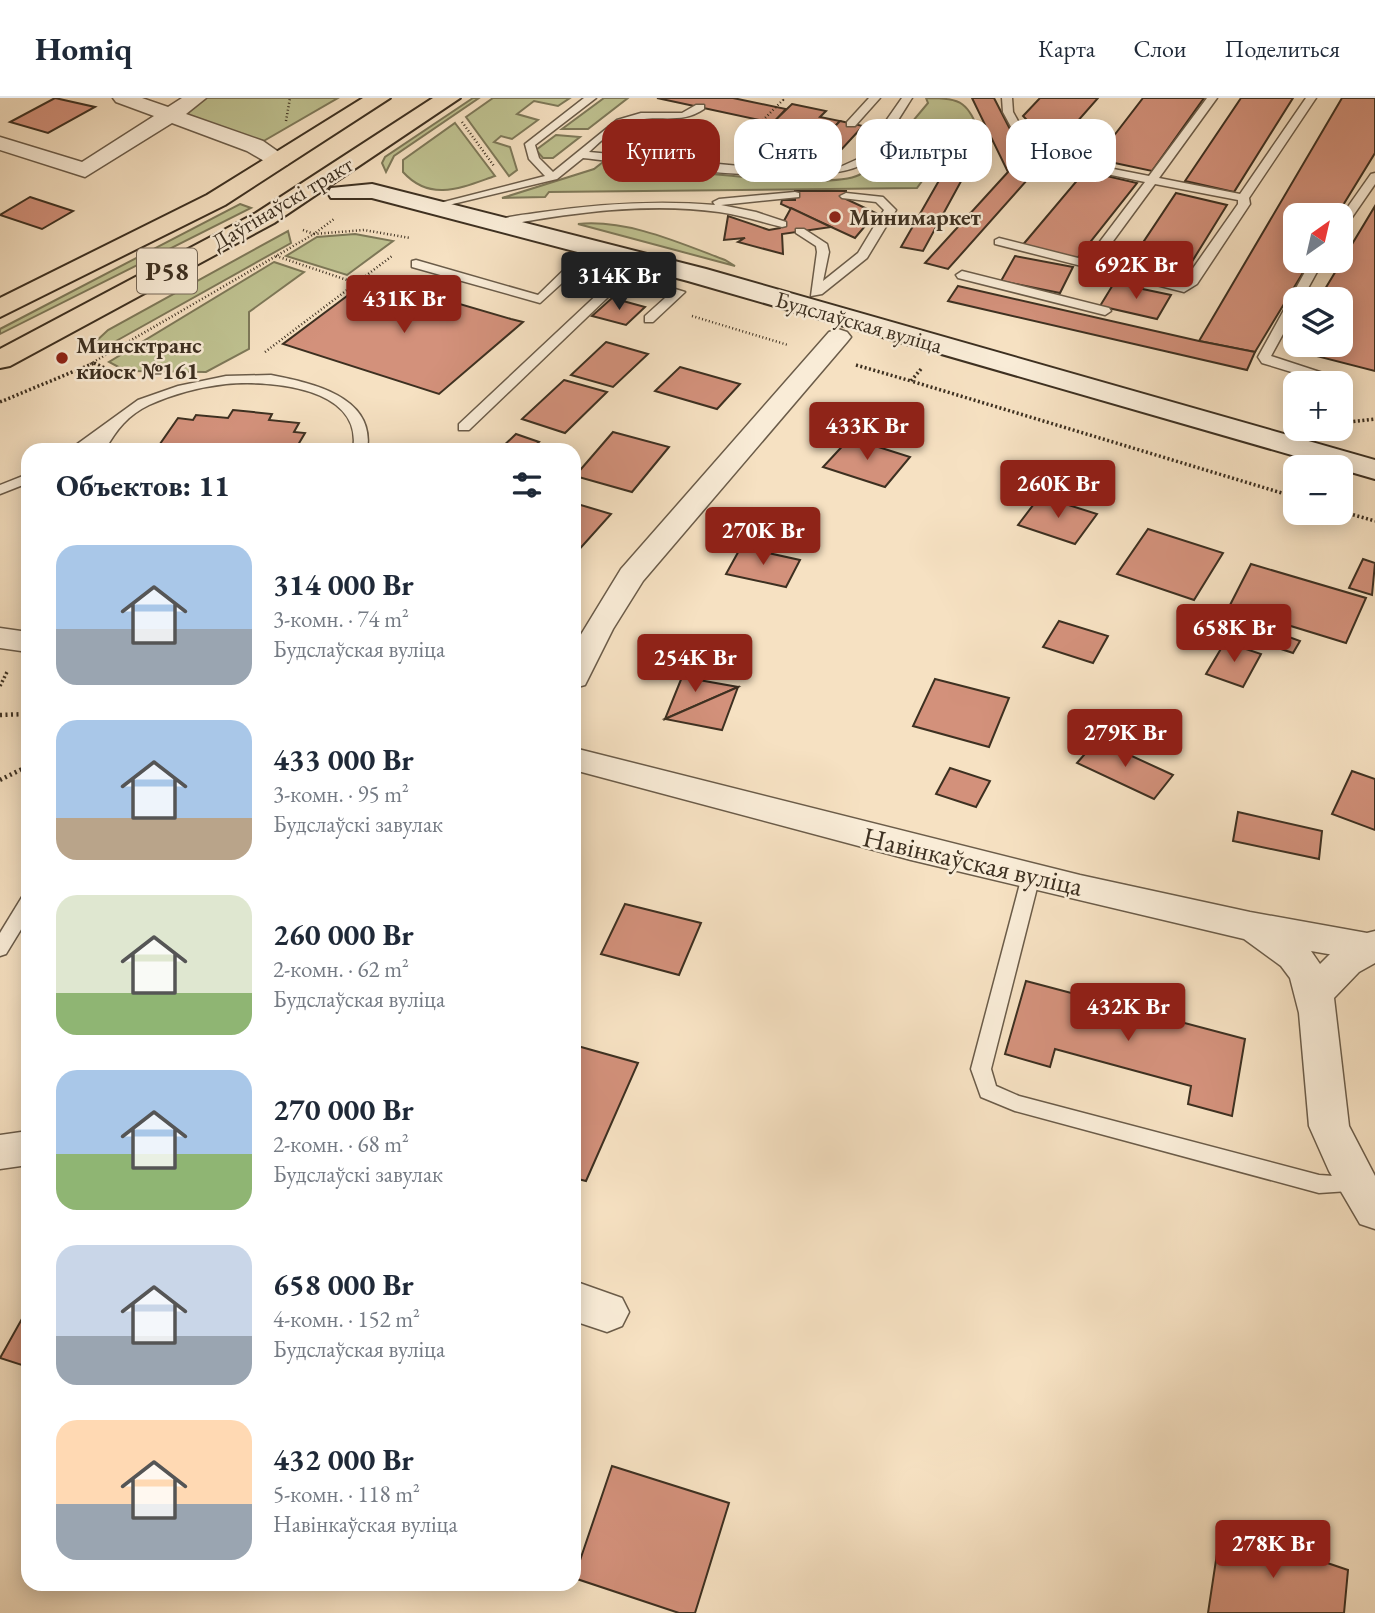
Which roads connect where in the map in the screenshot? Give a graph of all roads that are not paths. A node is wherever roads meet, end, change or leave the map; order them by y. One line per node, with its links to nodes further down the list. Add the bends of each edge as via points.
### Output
1 (123, 98): 12 (street)
2 (196, 98): 12 (street)
3 (379, 98): 16 (main road, Даўгінаўскі тракт / Р58)
4 (591, 98): 20 (lane, via 530,144 536,162)
5 (875, 98): 13 (lane)
6 (907, 98): 18 (lane, via 864,160)
7 (1007, 98): 21 (lane, via 1008,112 1035,162)
8 (1212, 98): 21 (lane)
9 (1311, 98): 25 (lane)
10 (453, 107): 22 (main road, Даўгінаўскі тракт / Р58)
11 (700, 107): 15 (lane, via 680,118 634,117 620,122)
12 (168, 114): 14 (street, via 85,170); 16 (street, via 255,146)
13 (852, 124)
14 (0, 143)
15 (581, 155): 17 (lane); 20 (lane)
16 (279, 160): 22 (main road); 41 (main road, Даўгінаўскі тракт / Р58, via 216,200)
17 (734, 168)
18 (842, 170)
19 (1375, 176): 28 (lane)
20 (553, 177): 26 (lane)
21 (1153, 178): 25 (lane); 35 (lane)
22 (337, 194): 26 (main road, Будслаўская вуліца, via 372,191); 34 (main road, Будслаўская вуліца); 45 (main road, Даўгінаўскі тракт / Р58, via 265,218)
23 (795, 195): 27 (lane)
24 (846, 196): 39 (lane, via 879,199 890,210 863,255)
25 (1243, 198): 35 (lane, via 1244,204 1184,288)
26 (436, 206): 29 (main road, Будслаўская вуліца)
27 (695, 206): 29 (lane, via 581,209); 30 (lane, via 751,211)
28 (1353, 208)
29 (500, 223): 39 (main road, Будслаўская вуліца)
30 (782, 223)
31 (800, 231): 39 (lane, via 821,243 823,252)
32 (999, 242): 35 (lane)
33 (416, 264): 34 (lane, via 540,299)
34 (577, 264): 38 (main road, Будслаўская вуліца)
35 (1089, 265)
36 (1310, 273): 46 (lane, via 1264,357)
37 (962, 275): 42 (lane)
38 (623, 277): 40 (main road, Будслаўская вуліца); 48 (lane)
39 (810, 298): 53 (main road, Будслаўская вуліца)
40 (671, 299): 43 (lane); 44 (main road, Будслаўская вуліца)
41 (0, 309)
42 (1105, 312)
43 (649, 319)
44 (830, 346): 52 (main road, Будслаўская вуліца); 60 (street, via 632,576)
45 (0, 360)
46 (1302, 371)
47 (114, 425): 49 (lane); 50 (lane); 51 (lane, via 159,396 200,383 287,380 320,390 347,406 361,429)
48 (464, 428)
49 (87, 443)
50 (102, 443)
51 (360, 443)
52 (1283, 469)
53 (1375, 470)
54 (21, 481): 56 (lane)
55 (1353, 489): 57 (main road)
56 (0, 490)
57 (1375, 495)
58 (0, 638): 59 (street)
59 (21, 641)
60 (581, 664)
61 (581, 761): 62 (street, Навінкаўская вуліца)
62 (1031, 876): 64 (street, Навінкаўская вуліца); 70 (lane, via 981,1069 988,1091 1015,1103)
63 (21, 914): 66 (lane)
64 (1251, 926): 65 (street, Навінкаўская вуліца); 67 (street, via 1296,957)
65 (1374, 947): 67 (street, via 1346,962)
66 (0, 949)
67 (1316, 992): 70 (street, via 1319,1060 1329,1126)
68 (21, 1149): 69 (street)
69 (0, 1152)
70 (1366, 1197)

